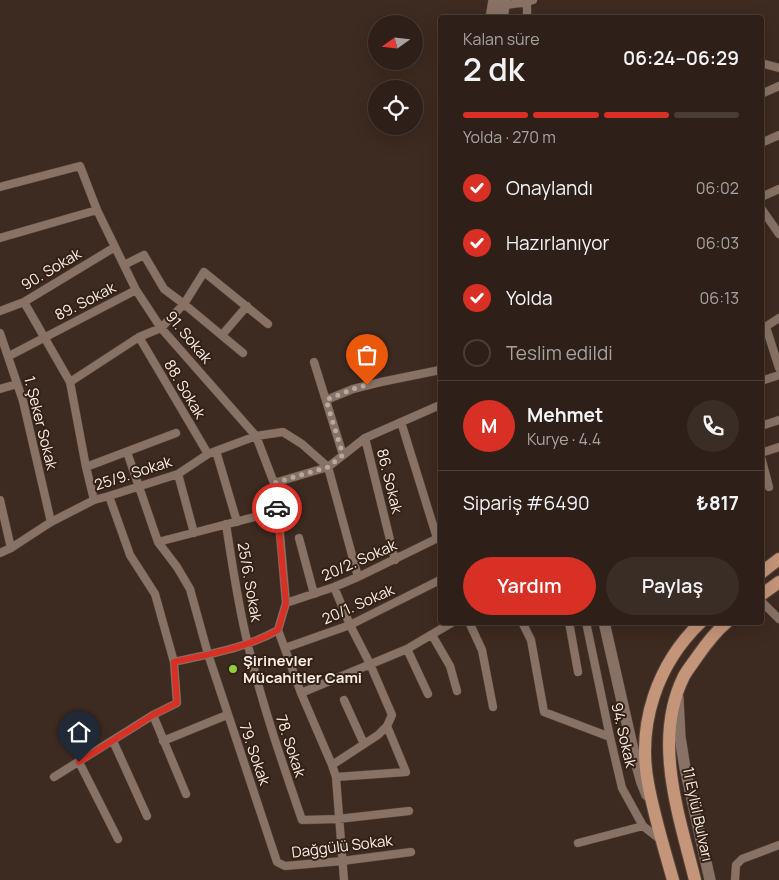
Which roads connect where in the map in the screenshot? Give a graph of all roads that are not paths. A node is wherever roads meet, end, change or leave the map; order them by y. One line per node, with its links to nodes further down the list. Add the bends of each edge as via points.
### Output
1 (529, 1): 2 (street); 3 (street)
2 (498, 6)
3 (527, 15)
4 (764, 64): 5 (street)
5 (778, 66)
6 (779, 86): 7 (street)
7 (764, 93)
8 (779, 135): 9 (street)
9 (764, 142)
10 (0, 187): 13 (street, 91. Sokak, via 80,166)
11 (779, 190): 12 (street)
12 (764, 197)
13 (97, 210): 16 (street); 17 (street, 91. Sokak)
14 (764, 212): 15 (street)
15 (779, 234)
16 (0, 238)
17 (115, 247): 18 (street, 91. Sokak); 20 (street, 90. Sokak)
18 (124, 265): 19 (street, 91. Sokak); 21 (street, via 144,256 164,288)
19 (136, 290): 26 (street, 91. Sokak); 30 (street, 89. Sokak)
20 (24, 302): 23 (street, 90. Sokak); 30 (street, 89. Sokak)
21 (184, 304): 22 (street, via 204,272); 26 (street); 29 (street)
22 (247, 306): 25 (street); 29 (street)
23 (0, 312)
24 (779, 318): 27 (street)
25 (268, 324)
26 (161, 328): 31 (street); 48 (street, 91. Sokak)
27 (764, 328): 35 (street)
28 (0, 332): 33 (street, 1. Şeker Sokak)
29 (222, 335): 32 (street)
30 (45, 337): 33 (street, 89. Sokak); 39 (street, 89. Sokak)
31 (139, 338): 39 (street); 54 (street, 88. Sokak)
32 (243, 353)
33 (8, 356): 40 (street, 1. Şeker Sokak)
34 (314, 362): 42 (street)
35 (779, 368)
36 (438, 370): 42 (street, via 353,389)
37 (779, 374): 38 (street)
38 (764, 380)
39 (70, 382): 58 (street, 89. Sokak)
40 (17, 384): 41 (street); 67 (street, 1. Şeker Sokak)
41 (0, 389)
42 (326, 400): 55 (street)
43 (438, 406): 45 (street)
44 (779, 420): 46 (street)
45 (401, 422): 49 (street); 71 (street)
46 (764, 425)
47 (176, 433): 52 (street)
48 (256, 436): 51 (street, 25/9. Sokak); 56 (street, 25/9. Sokak, via 283,432); 60 (street)
49 (365, 438): 55 (street); 77 (street, 86. Sokak)
50 (779, 447): 53 (street)
51 (216, 451): 54 (street, 25/9. Sokak); 68 (street)
52 (128, 452): 58 (street); 61 (street, 79. Sokak)
53 (764, 452)
54 (208, 454): 59 (street, 25/9. Sokak)
55 (343, 455): 56 (street)
56 (328, 467): 60 (street); 79 (street)
57 (764, 467): 62 (street)
58 (86, 468): 65 (street, 89. Sokak)
59 (178, 474): 61 (street, 25/9. Sokak); 70 (street)
60 (274, 483): 66 (street)
61 (139, 487): 63 (street, 25/9. Sokak); 73 (street, 79. Sokak)
62 (770, 487)
63 (109, 496): 65 (street, 25/9. Sokak); 103 (street, via 130,555 156,594)
64 (0, 500): 74 (street)
65 (94, 500): 67 (street, 25/9. Sokak)
66 (278, 510): 68 (street); 85 (street)
67 (51, 522): 74 (street, 25/9. Sokak)
68 (237, 522): 69 (street)
69 (226, 524): 70 (street); 99 (street, 25/6. Sokak)
70 (194, 533): 73 (street)
71 (438, 537): 77 (street, 20/2. Sokak)
72 (299, 538): 84 (street)
73 (158, 542): 102 (street, 79. Sokak, via 190,589)
74 (11, 548): 75 (street, 25/9. Sokak)
75 (0, 553)
76 (779, 559): 78 (main road)
77 (395, 560): 79 (street, 20/2. Sokak)
78 (764, 571)
79 (358, 577): 82 (street, 20/2. Sokak)
80 (438, 581): 88 (street, 20/1. Sokak)
81 (779, 582): 83 (main road)
82 (334, 587): 84 (street, 20/2. Sokak); 88 (street)
83 (764, 593)
84 (314, 594): 85 (street, 20/2. Sokak)
85 (286, 603): 97 (street)
86 (764, 604): 87 (street)
87 (779, 619)
88 (350, 625): 100 (street, 20/1. Sokak); 104 (street)
89 (448, 625): 98 (street)
90 (470, 625): 111 (street, via 482,650)
91 (524, 625): 115 (street, via 531,640 544,712)
92 (570, 625): 105 (street)
93 (587, 625): 115 (street, 94. Sokak)
94 (605, 625): 125 (main road, via 634,754)
95 (698, 625): 125 (main road, via 668,663 648,712 645,754)
96 (724, 625): 107 (main road, 11 Eylül Bulvarı, via 707,642 685,674)
97 (278, 630): 99 (street); 100 (street)
98 (432, 635): 101 (street); 106 (street, via 450,666)
99 (247, 644): 102 (street); 127 (street, 78. Sokak, via 272,735 302,820)
100 (285, 648): 108 (street)
101 (407, 649): 104 (street); 109 (street)
102 (208, 654): 103 (street); 113 (street, 79. Sokak)
103 (174, 662): 112 (street, via 177,703)
104 (370, 664): 108 (street); 114 (street, via 392,715)
105 (578, 672)
106 (456, 691)
107 (678, 692): 138 (main road, 11 Eylül Bulvarı, via 670,727 671,774); 139 (main road, via 685,768)
108 (301, 693): 120 (street)
109 (428, 694)
110 (344, 700): 118 (street)
111 (494, 706)
112 (153, 715): 116 (street); 117 (street)
113 (228, 716): 117 (street); 135 (street, 79. Sokak)
114 (387, 726): 118 (street); 121 (street, via 406,772)
115 (610, 737): 128 (street, 94. Sokak, via 622,788)
116 (112, 741): 119 (street); 126 (street)
117 (163, 741): 123 (street)
118 (364, 744): 120 (street)
119 (79, 762): 122 (street); 129 (street)
120 (332, 765): 121 (street)
121 (336, 777): 127 (street)
122 (54, 778)
123 (186, 794)
124 (409, 811): 127 (street)
125 (655, 813): 130 (main road)
126 (147, 816)
127 (338, 819): 134 (street)
128 (643, 826): 130 (street, 94. Sokak); 131 (street)
129 (118, 839)
130 (662, 841): 137 (main road)
131 (578, 843)
132 (779, 845): 140 (street, via 742,859 736,865)
133 (412, 852): 134 (street, Dağgülü Sokak)
134 (342, 861): 135 (street, Dağgülü Sokak, via 285,866); 136 (street)
135 (277, 862)
136 (344, 880)
137 (673, 880)
138 (696, 880)
139 (710, 880)
140 (735, 880)

